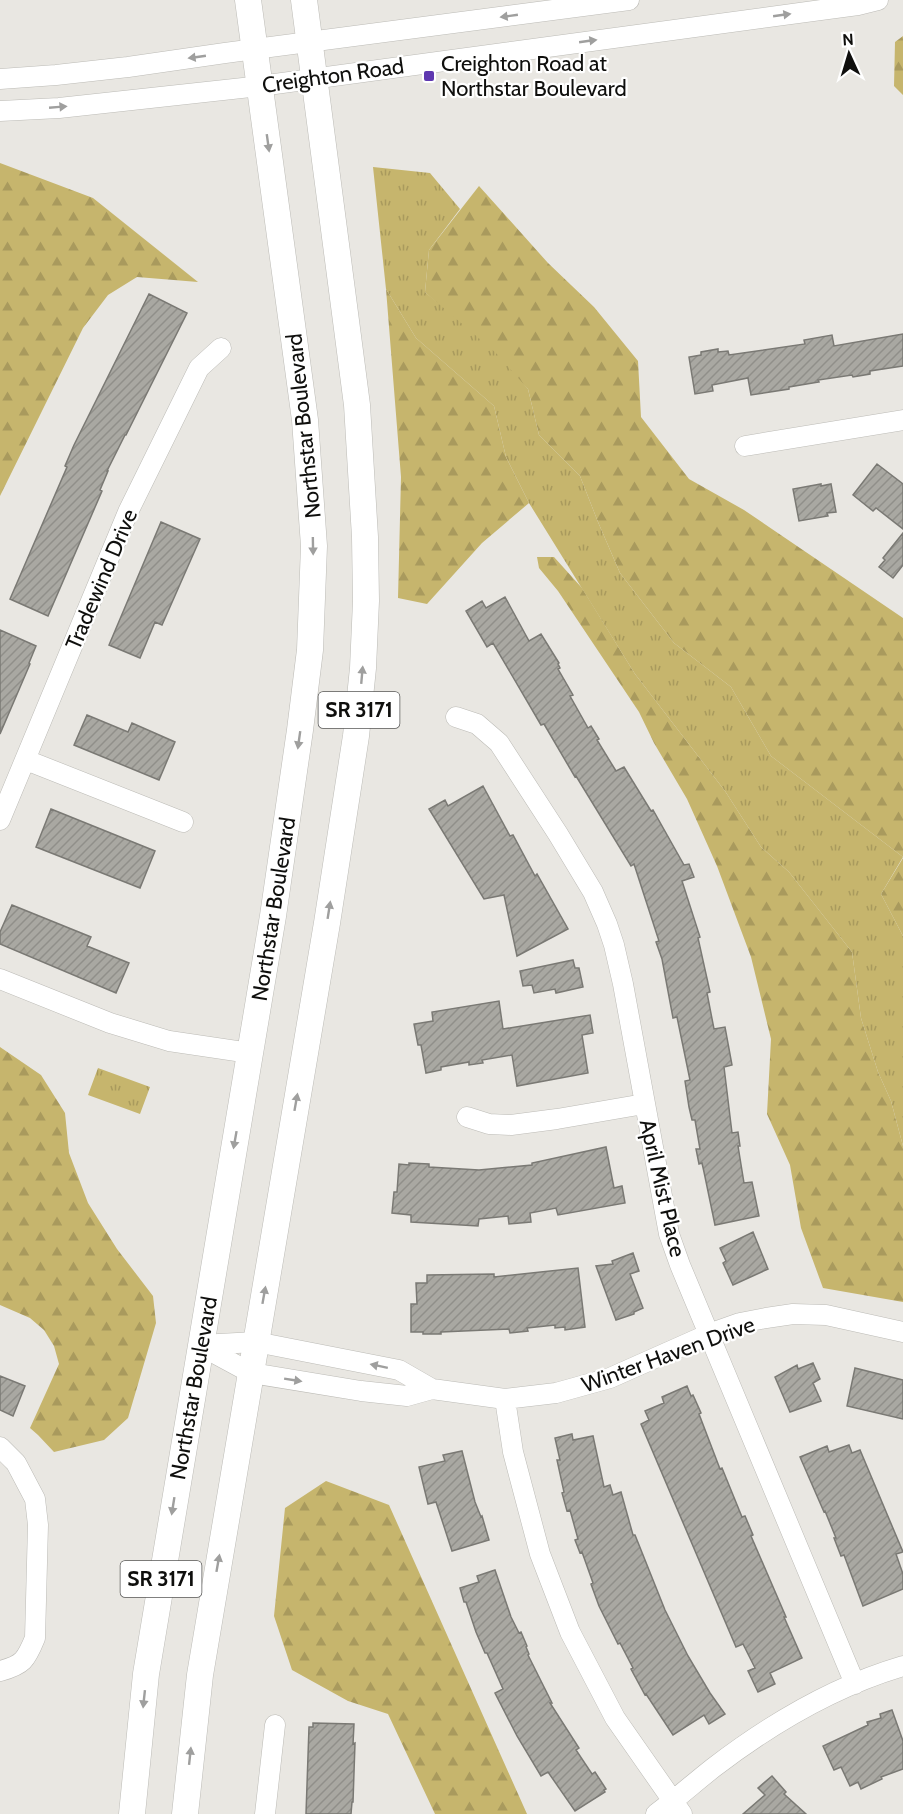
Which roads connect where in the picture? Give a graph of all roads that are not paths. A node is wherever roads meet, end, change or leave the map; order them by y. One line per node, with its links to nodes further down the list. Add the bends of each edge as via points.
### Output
1 (248, 0): 6 (main road, Northstar Boulevard / SR 3171)
2 (303, 0): 5 (main road, SR 3171)
3 (629, 0): 5 (street, Creighton Road, one-way to 5)
4 (878, 0): 7 (street, Creighton Road, one-way to 4)
5 (309, 42): 6 (street, Creighton Road); 7 (main road, SR 3171)
6 (255, 50): 8 (street, Creighton Road, one-way to 8, via 128,68); 9 (main road, Northstar Boulevard / SR 3171)
7 (315, 78): 9 (street, Creighton Road); 24 (main road, SR 3171, one-way to 7, via 356,736 363,668 365,537 357,405)
8 (0, 79)
9 (260, 86): 10 (street, Creighton Road, one-way to 9); 19 (main road, Northstar Boulevard / SR 3171, one-way to 19, via 305,420 314,546 310,650 300,730)
10 (0, 111)
11 (221, 348): 15 (street, Tradewind Drive, via 199,368 128,512)
12 (903, 420): 13 (street)
13 (745, 446)
14 (456, 717): 20 (street, April Mist Place, via 477,724 499,742 592,892 614,945)
15 (26, 760): 16 (street, Tradewind Drive); 17 (street)
16 (0, 820)
17 (183, 822)
18 (0, 979): 19 (street, via 120,1026 170,1041)
19 (250, 1053): 25 (main road, Northstar Boulevard / SR 3171, one-way to 25)
20 (644, 1104): 21 (street, via 511,1125); 23 (street, April Mist Place, via 669,1234)
21 (467, 1117)
22 (903, 1332): 23 (street, Winter Haven Drive, via 826,1315 793,1314 740,1323)
23 (709, 1334): 28 (street, Winter Haven Drive, via 610,1378 556,1393); 32 (street, April Mist Place)
24 (256, 1342): 25 (street, Winter Haven Drive); 26 (main road, SR 3171); 27 (street, Winter Haven Drive, one-way to 24, via 399,1370)
25 (200, 1345): 26 (street, Winter Haven Drive); 35 (main road, Northstar Boulevard / SR 3171, one-way to 35, via 146,1674)
26 (251, 1373): 27 (street, Winter Haven Drive, one-way to 27, via 407,1396); 36 (main road, SR 3171, one-way to 26, via 200,1674)
27 (432, 1389): 28 (street, Winter Haven Drive)
28 (506, 1399): 34 (street, via 522,1487 561,1611 615,1718)
29 (0, 1447): 31 (street, via 28,1482 38,1525 35,1638 29,1653 17,1666)
30 (903, 1666): 32 (street)
31 (0, 1671)
32 (855, 1684): 34 (street, via 750,1742 713,1768)
33 (275, 1725): 37 (street)
34 (678, 1808): 38 (street)
35 (132, 1814)
36 (185, 1814)
37 (265, 1814)
38 (656, 1814)

